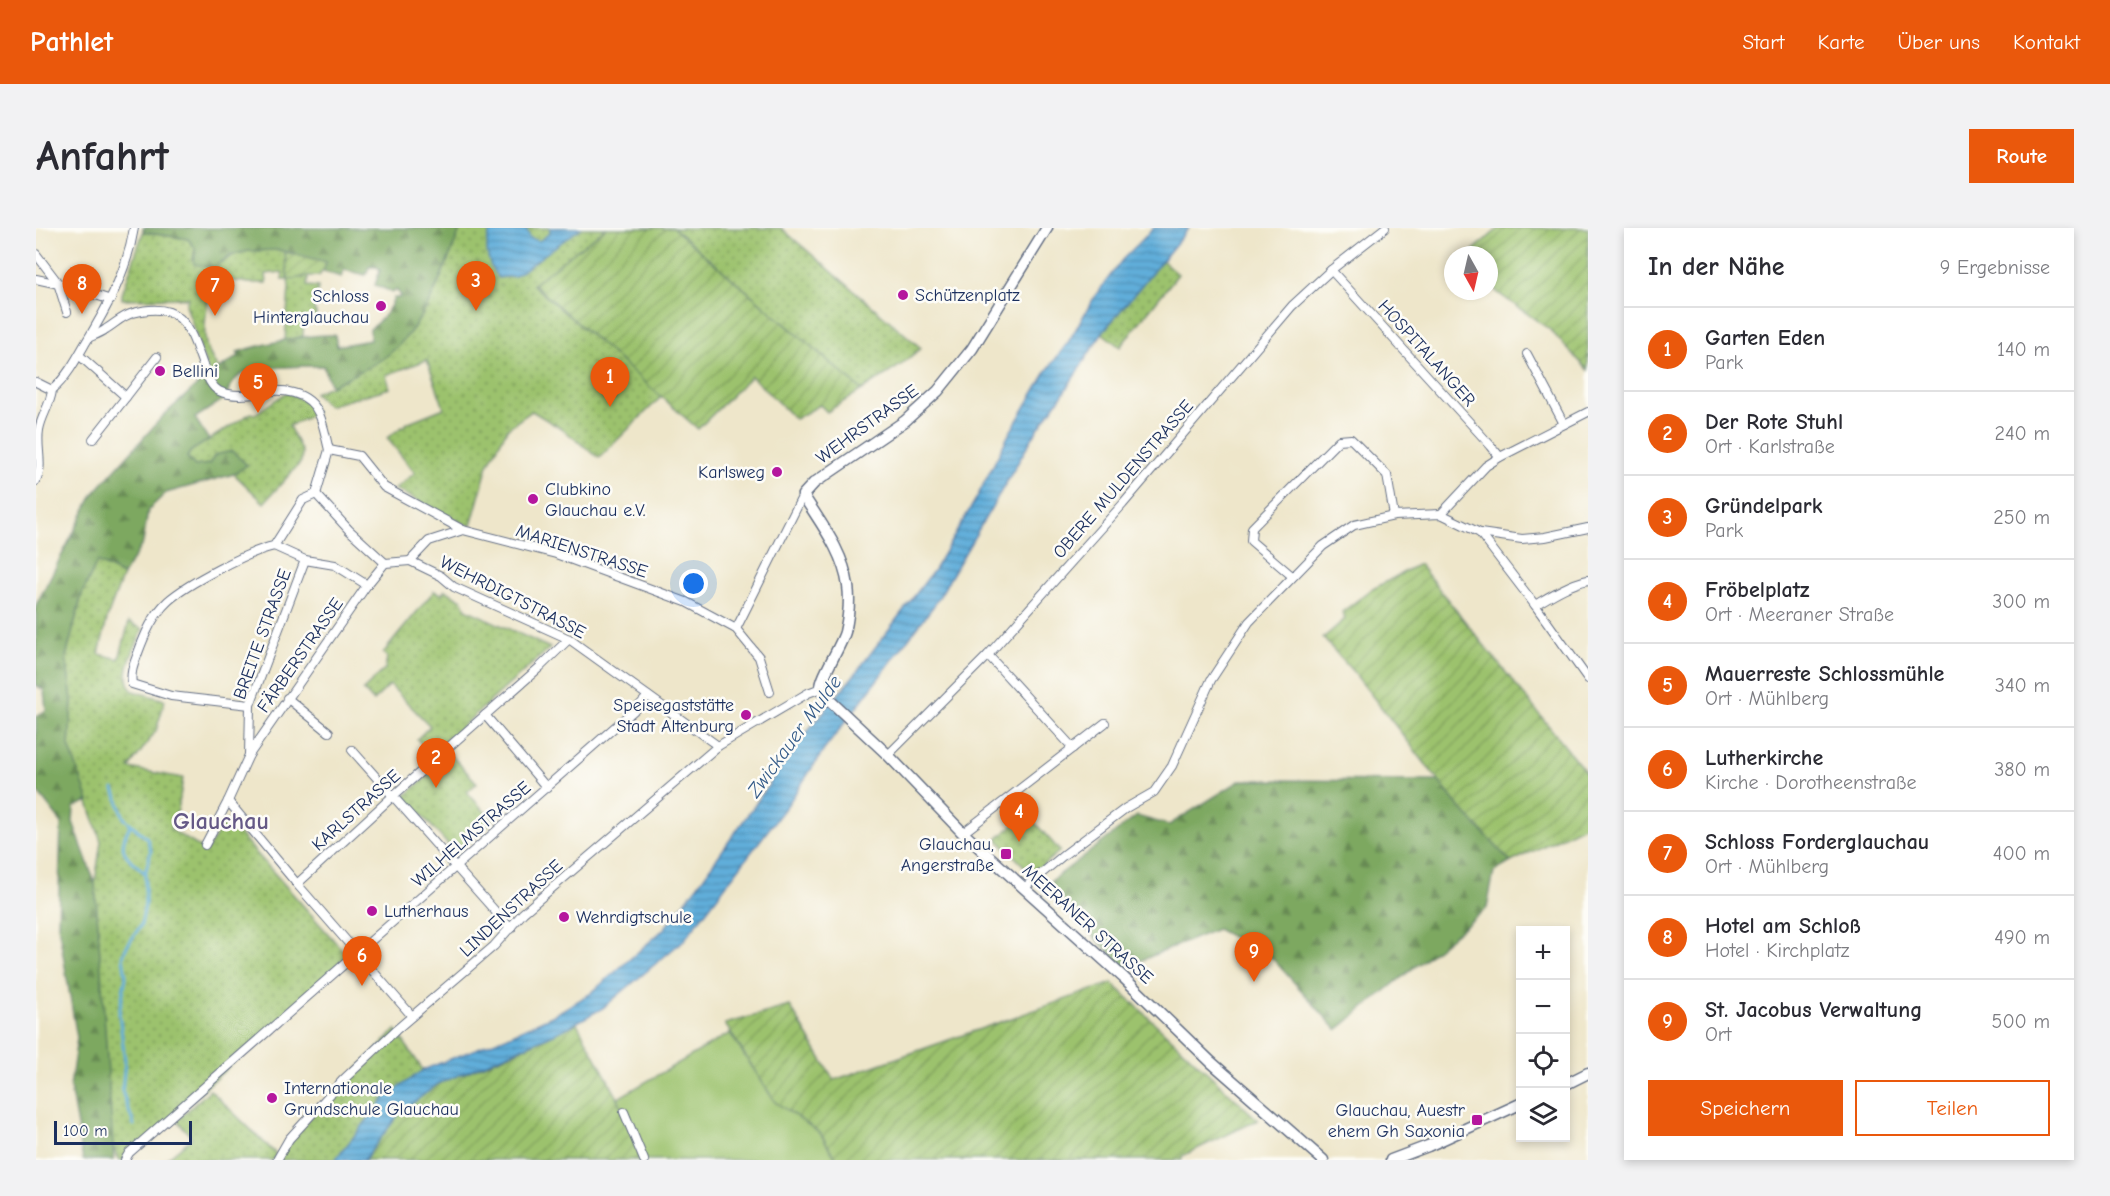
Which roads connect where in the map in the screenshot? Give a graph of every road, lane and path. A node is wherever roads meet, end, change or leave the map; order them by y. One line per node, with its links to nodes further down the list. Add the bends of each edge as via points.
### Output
1 (1047, 228): 24 (street, WEHRSTRASSE, via 972,349 938,391 905,421 814,483)
2 (1385, 228): 5 (street, OBERE MULDENSTRASSE)
3 (134, 229): 8 (street, via 128,259)
4 (36, 254): 7 (street)
5 (1331, 270): 21 (street, HOSPITALANGER); 40 (street, OBERE MULDENSTRASSE, via 1292,306)
6 (36, 279): 7 (street)
7 (58, 283): 8 (street); 9 (street)
8 (111, 300): 10 (street)
9 (67, 312)
10 (90, 337): 12 (street); 20 (street, via 135,312 172,312 191,333 214,387 249,395 286,390 309,400 319,413)
11 (1527, 354): 18 (street)
12 (79, 355): 15 (street); 16 (street)
13 (157, 357): 16 (street)
14 (36, 382): 15 (street)
15 (52, 390): 22 (street, via 41,423 40,470)
16 (126, 397): 19 (street)
17 (1588, 412): 18 (street)
18 (1564, 424): 21 (street)
19 (93, 439)
20 (329, 450): 23 (street); 28 (street, MARIENSTRASSE, via 358,456 384,487)
21 (1500, 457): 25 (street, via 1486,466)
22 (36, 481)
23 (316, 494): 30 (street, via 303,500); 33 (street)
24 (803, 495): 38 (street, WEHRSTRASSE); 43 (street, via 842,560 848,588 845,633 822,682)
25 (1441, 514): 26 (street); 29 (street)
26 (1394, 516): 34 (street, via 1354,525 1323,546); 34 (street, via 1387,474 1351,439 1339,440 1252,528 1251,541)
27 (1588, 528): 29 (street, via 1522,539)
28 (463, 530): 32 (street, via 429,541); 38 (street, MARIENSTRASSE, via 556,554 686,602)
29 (1480, 534): 37 (street)
30 (274, 546): 31 (street); 46 (street, via 198,581 167,602 148,628 130,675 132,684 171,696)
31 (305, 560): 36 (street, via 335,565); 46 (street, BREITE STRASSE)
32 (410, 561): 33 (street); 39 (street, WEHRDIGTSTRASSE, via 454,587)
33 (385, 563): 36 (street, FÄRBERSTRASSE)
34 (1292, 576): 62 (street, via 1249,622 1210,680 1172,766 1154,792 1126,808)
35 (1588, 580): 37 (street)
36 (367, 585): 45 (street, FÄRBERSTRASSE)
37 (1535, 605): 41 (street)
38 (736, 629): 42 (street, MARIENSTRASSE, via 759,657)
39 (569, 639): 44 (street, WEHRDIGTSTRASSE); 47 (street, KARLSTRASSE)
40 (988, 655): 51 (street); 54 (street, OBERE MULDENSTRASSE)
41 (1588, 679)
42 (770, 692)
43 (823, 692): 50 (street, LINDENSTRASSE, via 808,693); 54 (street, MEERANER STRASSE)
44 (648, 696): 50 (street, WEHRDIGTSTRASSE); 55 (street, WILHELMSTRASSE)
45 (287, 698): 49 (street); 53 (street, FÄRBERSTRASSE)
46 (250, 705): 53 (street, BREITE STRASSE)
47 (485, 715): 55 (street); 56 (street, KARLSTRASSE)
48 (1105, 723): 51 (street)
49 (329, 732)
50 (718, 746): 63 (street, LINDENSTRASSE, via 523,913)
51 (1073, 748): 58 (street)
52 (352, 750): 56 (street)
53 (249, 755): 57 (street, FÄRBERSTRASSE)
54 (888, 755): 58 (street, MEERANER STRASSE)
55 (547, 788): 60 (street, WILHELMSTRASSE)
56 (393, 796): 60 (street); 61 (street, KARLSTRASSE)
57 (228, 801): 59 (street, FÄRBERSTRASSE); 61 (street)
58 (963, 833): 62 (street, MEERANER STRASSE)
59 (205, 844)
60 (455, 868): 63 (street); 64 (street, WILHELMSTRASSE)
61 (297, 884): 64 (street)
62 (1024, 888): 70 (street, MEERANER STRASSE)
63 (511, 929): 65 (street, LINDENSTRASSE)
64 (358, 953): 65 (street); 71 (street, WILHELMSTRASSE)
65 (412, 1016): 72 (street, LINDENSTRASSE, via 343,1080 289,1139)
66 (1588, 1073): 67 (street)
67 (1570, 1082)
68 (1516, 1106): 75 (street)
69 (624, 1112): 73 (street)
70 (1315, 1157): 74 (street, MEERANER STRASSE)
71 (125, 1160)
72 (277, 1160)
73 (644, 1160)
74 (1323, 1160)
75 (1391, 1160)

